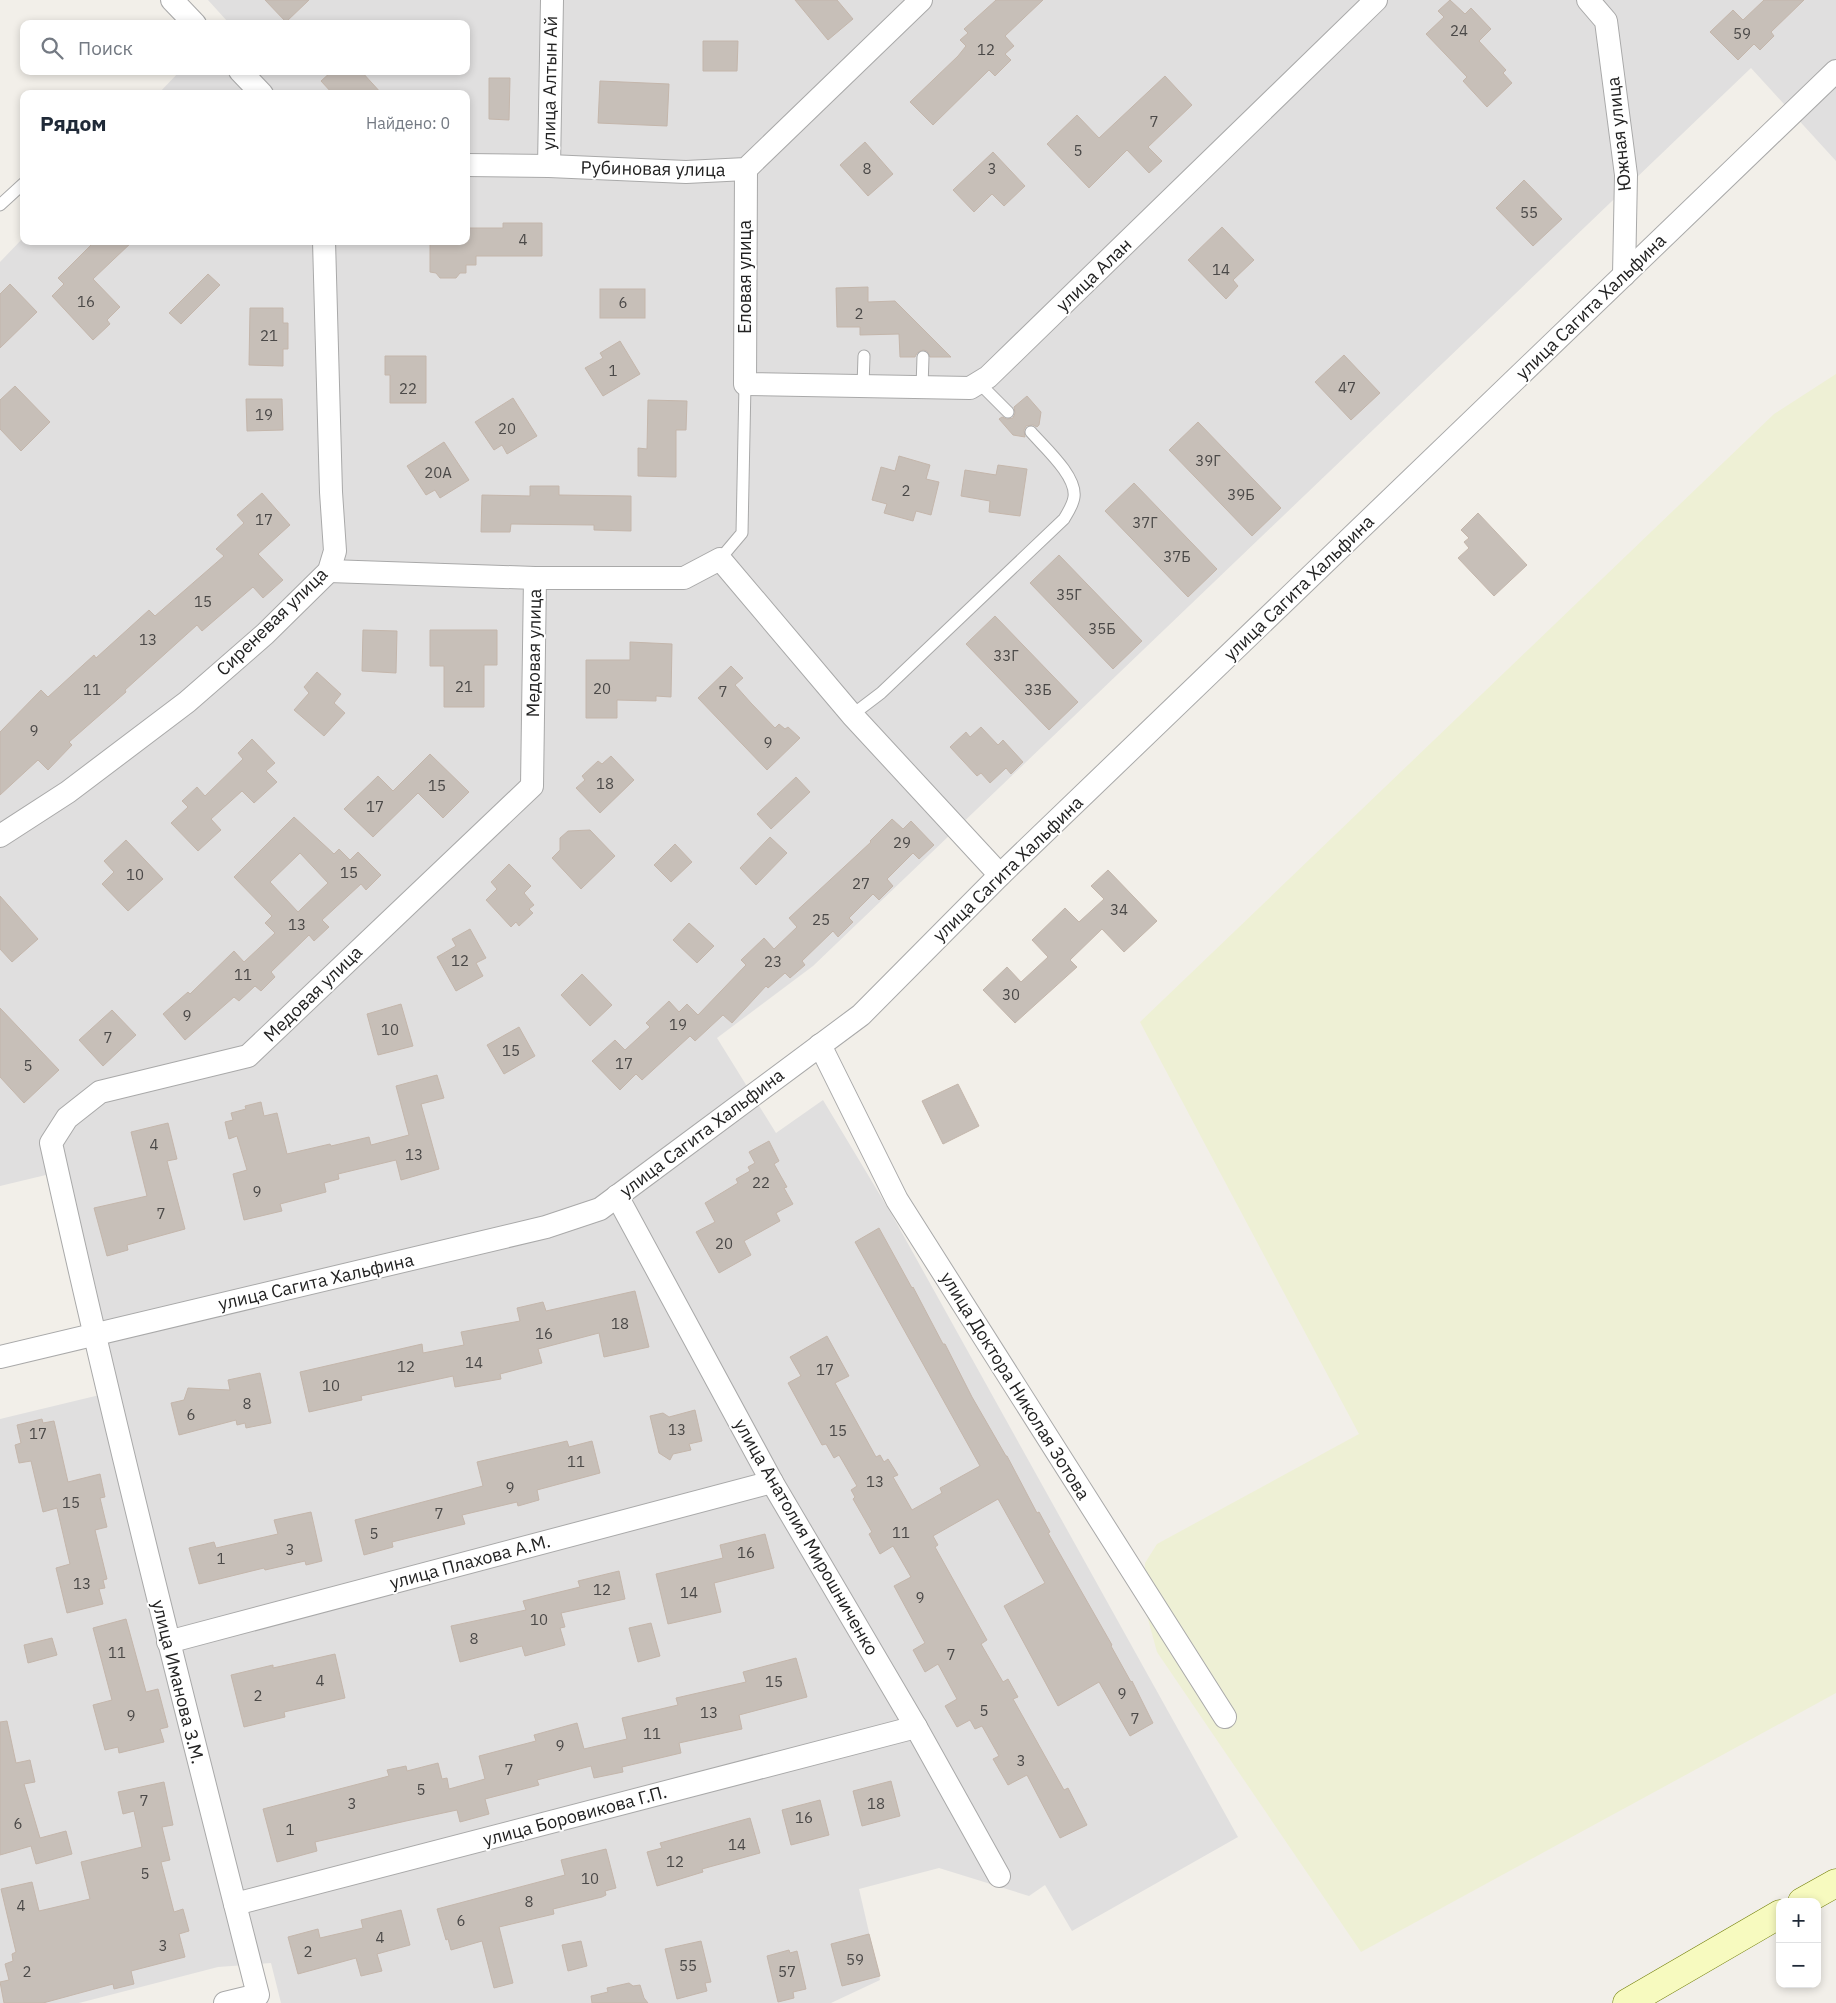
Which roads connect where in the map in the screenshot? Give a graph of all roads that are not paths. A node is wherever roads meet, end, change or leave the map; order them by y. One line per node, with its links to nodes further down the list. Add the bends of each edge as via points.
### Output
1 (172, 0): 6 (street)
2 (552, 0): 11 (street, улица Алтын Ай)
3 (921, 0): 12 (street, Рубиновая улица)
4 (1376, 0): 19 (street, улица Алан)
5 (1588, 0): 16 (street, Южная улица, via 1606,21 1626,175)
6 (191, 20)
7 (1836, 72): 16 (street, улица Сагита Хальфина)
8 (244, 75): 9 (street)
9 (258, 90)
10 (470, 165): 11 (street, Рубиновая улица)
11 (549, 166): 12 (street, Рубиновая улица, via 686,172)
12 (746, 169): 20 (street, Еловая улица)
13 (20, 187): 14 (lane)
14 (0, 205)
15 (324, 245): 26 (street, Сиреневая улица, via 335,551)
16 (1624, 275): 30 (street, улица Сагита Хальфина)
17 (864, 356): 21 (lane)
18 (922, 357): 22 (lane)
19 (979, 383): 22 (street, улица Алан, via 970,388); 23 (lane)
20 (745, 384): 21 (street, улица Алан); 25 (lane, via 742,534)
21 (863, 386): 22 (street, улица Алан)
22 (922, 387)
23 (1008, 412)
24 (1030, 432): 28 (lane, via 1069,476 1074,486 1071,508 1064,519 881,692)
25 (720, 558): 27 (street, via 684,578); 28 (street)
26 (329, 571): 27 (street); 29 (street, Сиреневая улица, via 265,634 187,702 68,792)
27 (536, 578): 33 (street, Медовая улица, via 532,786 248,1056 100,1092 67,1118 51,1143)
28 (852, 715): 30 (street)
29 (0, 836)
30 (1000, 875): 31 (street, улица Сагита Хальфина, via 861,1015)
31 (820, 1045): 32 (street, улица Сагита Хальфина); 37 (street, улица Доктора Николая Зотова, via 897,1200)
32 (617, 1196): 33 (street, улица Сагита Хальфина, via 600,1209 546,1227); 35 (street, улица Анатолия Мирошниченко)
33 (94, 1335): 34 (street, улица Сагита Хальфина); 36 (street, улица Иманова З.М.)
34 (0, 1357)
35 (772, 1482): 36 (street, улица Плахова А.М.); 38 (street, улица Анатолия Мирошниченко)
36 (168, 1642): 42 (street, улица Иманова З.М.)
37 (1225, 1717)
38 (916, 1727): 39 (street, улица Анатолия Мирошниченко); 42 (street, улица Боровикова Г.П.)
39 (999, 1876)
40 (1836, 1883): 41 (street)
41 (1809, 1898)
42 (235, 1904): 44 (street, улица Иманова З.М., via 258,1995)
43 (1776, 1916): 45 (street)
44 (225, 2003)
45 (1628, 2003)

